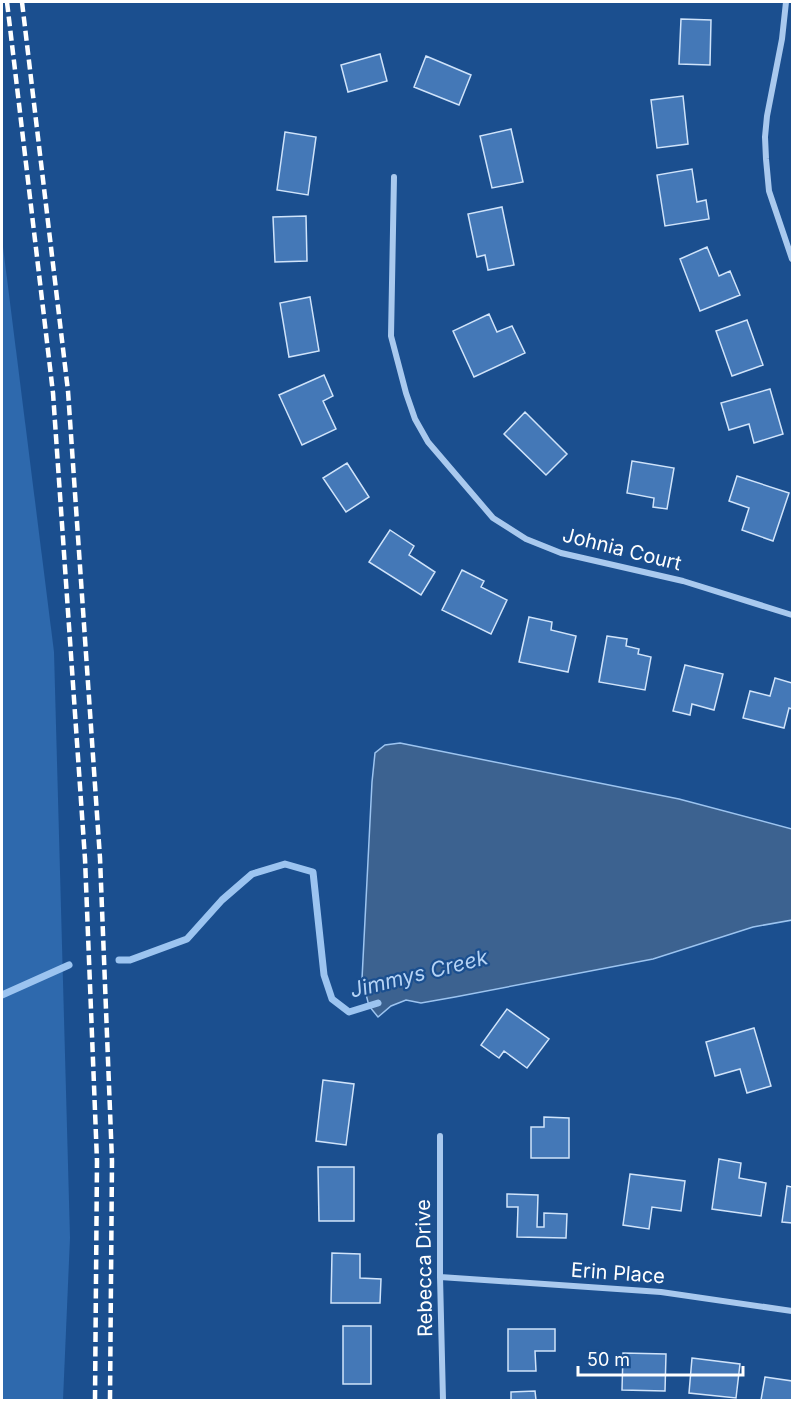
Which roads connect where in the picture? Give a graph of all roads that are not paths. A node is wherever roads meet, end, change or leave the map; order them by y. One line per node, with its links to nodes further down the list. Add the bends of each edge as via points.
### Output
1 (786, 2): 3 (street, via 765,137 769,191)
2 (394, 177): 4 (street, Johnia Court, via 392,336 406,393 428,442 493,518 526,539 561,553 683,581)
3 (792, 259)
4 (792, 615)
5 (440, 1136): 6 (street, Rebecca Drive)
6 (440, 1276): 7 (street, Erin Place, via 661,1292); 8 (street, Rebecca Drive)
7 (792, 1311)
8 (443, 1401)

